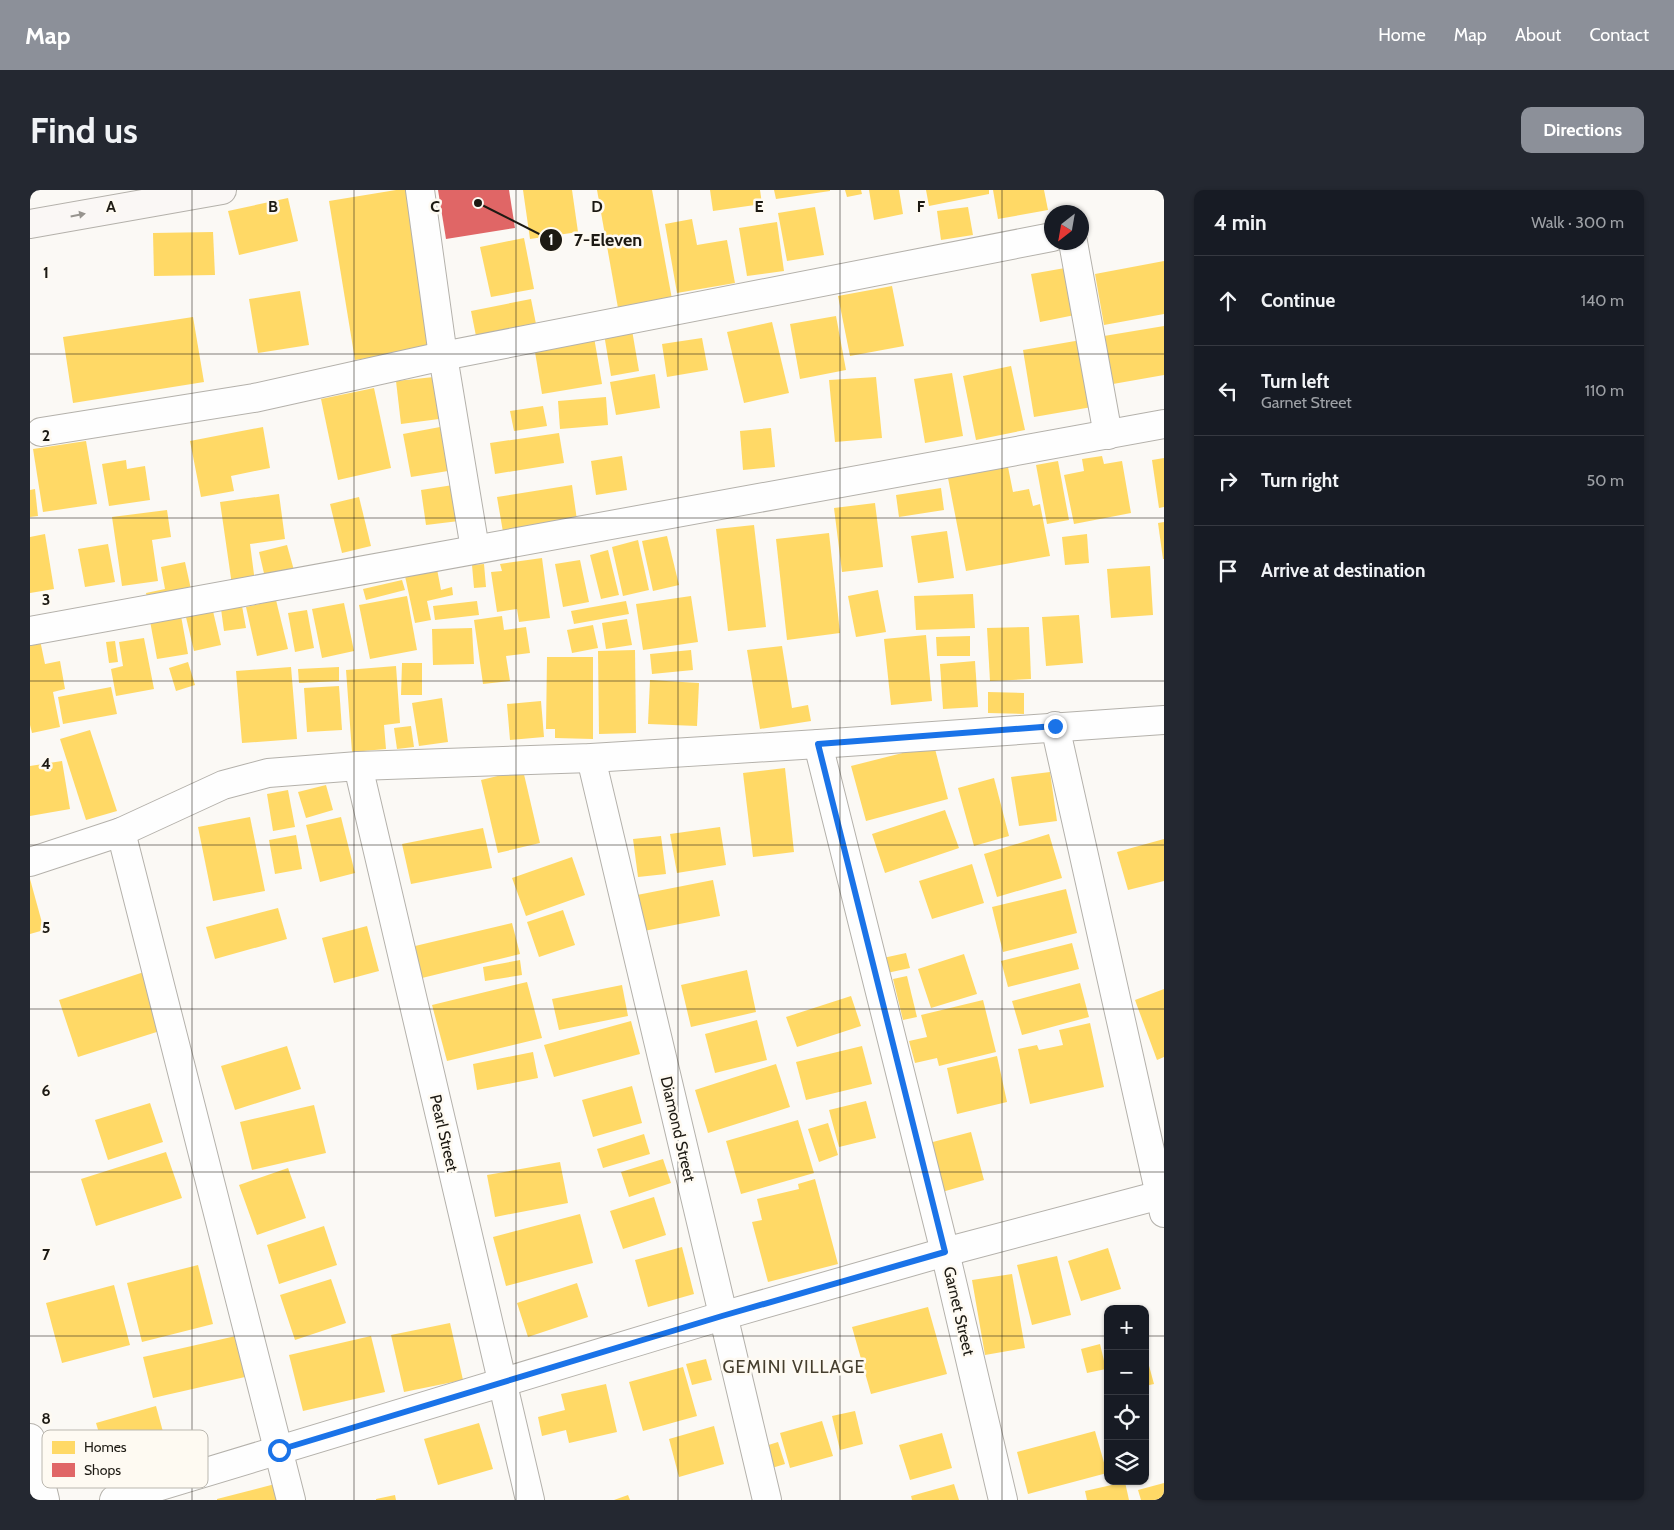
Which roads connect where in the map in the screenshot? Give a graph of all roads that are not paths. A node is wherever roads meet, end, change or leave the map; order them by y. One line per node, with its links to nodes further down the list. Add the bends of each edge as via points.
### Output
1 (222, 190): 3 (main road, one-way to 1)
2 (420, 190): 6 (street)
3 (30, 224)
4 (1044, 240): 6 (street)
5 (1075, 250): 9 (street)
6 (443, 356): 8 (street, via 254,398); 10 (street)
7 (1164, 424): 9 (street)
8 (40, 432)
9 (1108, 435): 10 (street)
10 (475, 549): 11 (street)
11 (30, 631)
12 (1164, 720): 13 (street)
13 (1055, 726): 14 (street); 19 (street)
14 (818, 744): 15 (street); 20 (street, Garnet Street)
15 (591, 758): 16 (street); 21 (street, Diamond Street)
16 (358, 766): 17 (street, via 268,773 223,785); 22 (street, Pearl Street)
17 (121, 832): 18 (street); 24 (street)
18 (30, 862)
19 (1163, 1201): 20 (street)
20 (945, 1252): 21 (street); 32 (street, Garnet Street)
21 (722, 1316): 22 (street); 31 (street, Diamond Street)
22 (502, 1383): 24 (street); 30 (street, Pearl Street)
23 (30, 1438): 26 (street)
24 (279, 1450): 25 (street); 29 (street)
25 (208, 1472)
26 (42, 1488)
27 (154, 1488): 28 (street)
28 (114, 1500)
29 (291, 1500)
30 (530, 1500)
31 (767, 1500)
32 (1003, 1500)

